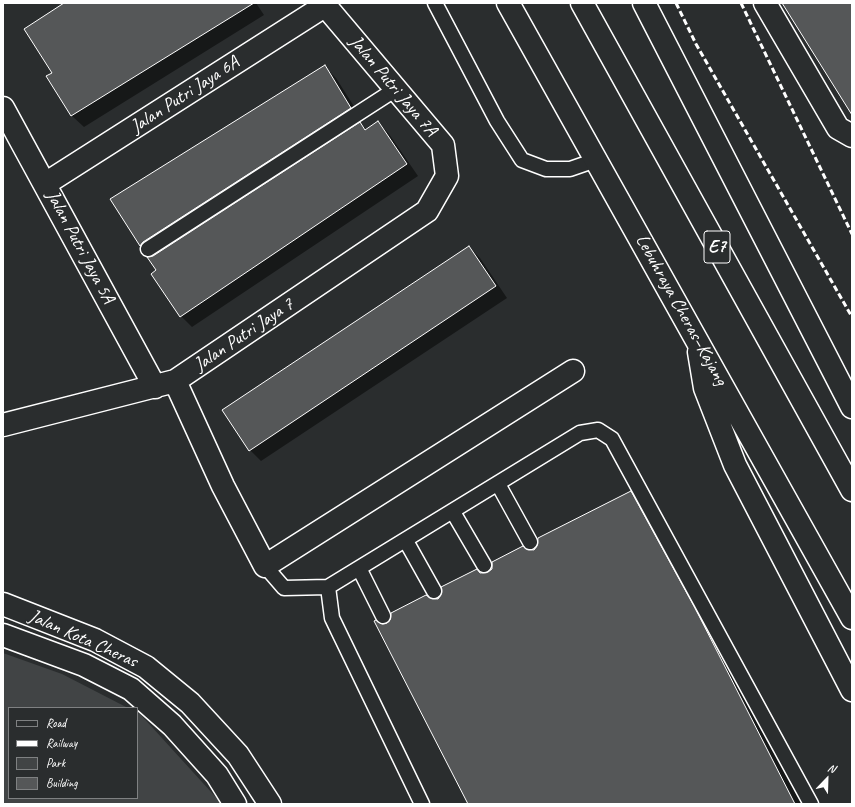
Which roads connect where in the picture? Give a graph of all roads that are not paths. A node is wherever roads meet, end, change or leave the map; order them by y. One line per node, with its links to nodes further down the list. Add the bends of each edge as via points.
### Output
1 (435, 3): 10 (lane, via 497,122 522,160 546,169 570,169)
2 (508, 3): 10 (main road, Lebuhraya Cheras–Kajang)
3 (582, 3): 20 (main road, E7)
4 (644, 3): 17 (main road)
5 (765, 3): 9 (main road, via 838,128)
6 (324, 4): 7 (main road, Jalan Putri Jaya 7A); 12 (main road, Jalan Putri Jaya 6A)
7 (396, 89): 11 (main road, Jalan Putri Jaya 7A, via 443,145); 13 (lane)
8 (3, 108): 12 (main road, Jalan Putri Jaya 5A)
9 (852, 136)
10 (596, 160): 14 (main road, Lebuhraya Cheras–Kajang)
11 (447, 176): 16 (main road, Jalan Putri Jaya 7, via 427,211)
12 (45, 184): 16 (main road, Jalan Putri Jaya 5A)
13 (148, 249)
14 (696, 336): 31 (main road, Lebuhraya Cheras–Kajang); 33 (main road, via 705,388 735,465)
15 (573, 371): 25 (main road)
16 (165, 384): 18 (main road, Jalan Putri Jaya 7); 25 (main road, Jalan Putri Jaya 5A)
17 (852, 407)
18 (3, 425)
19 (498, 484): 21 (lane); 23 (lane); 37 (lane, via 580,433 598,430 612,439)
20 (852, 490)
21 (454, 512): 22 (lane); 24 (lane)
22 (406, 541): 26 (lane); 28 (lane)
23 (530, 542)
24 (484, 565)
25 (265, 566): 27 (lane, via 284,588)
26 (360, 570): 27 (lane); 30 (lane)
27 (328, 587): 36 (lane, via 332,618)
28 (434, 590)
29 (3, 604): 35 (main road, Jalan Kota Cheras, via 95,640 146,667 190,703 238,755)
30 (383, 616)
31 (852, 618)
32 (3, 635): 34 (main road, Jalan Kota Cheras, via 84,665 131,689 172,725 217,775)
33 (852, 690)
34 (235, 804)
35 (270, 804)
36 (422, 804)
37 (811, 804)

